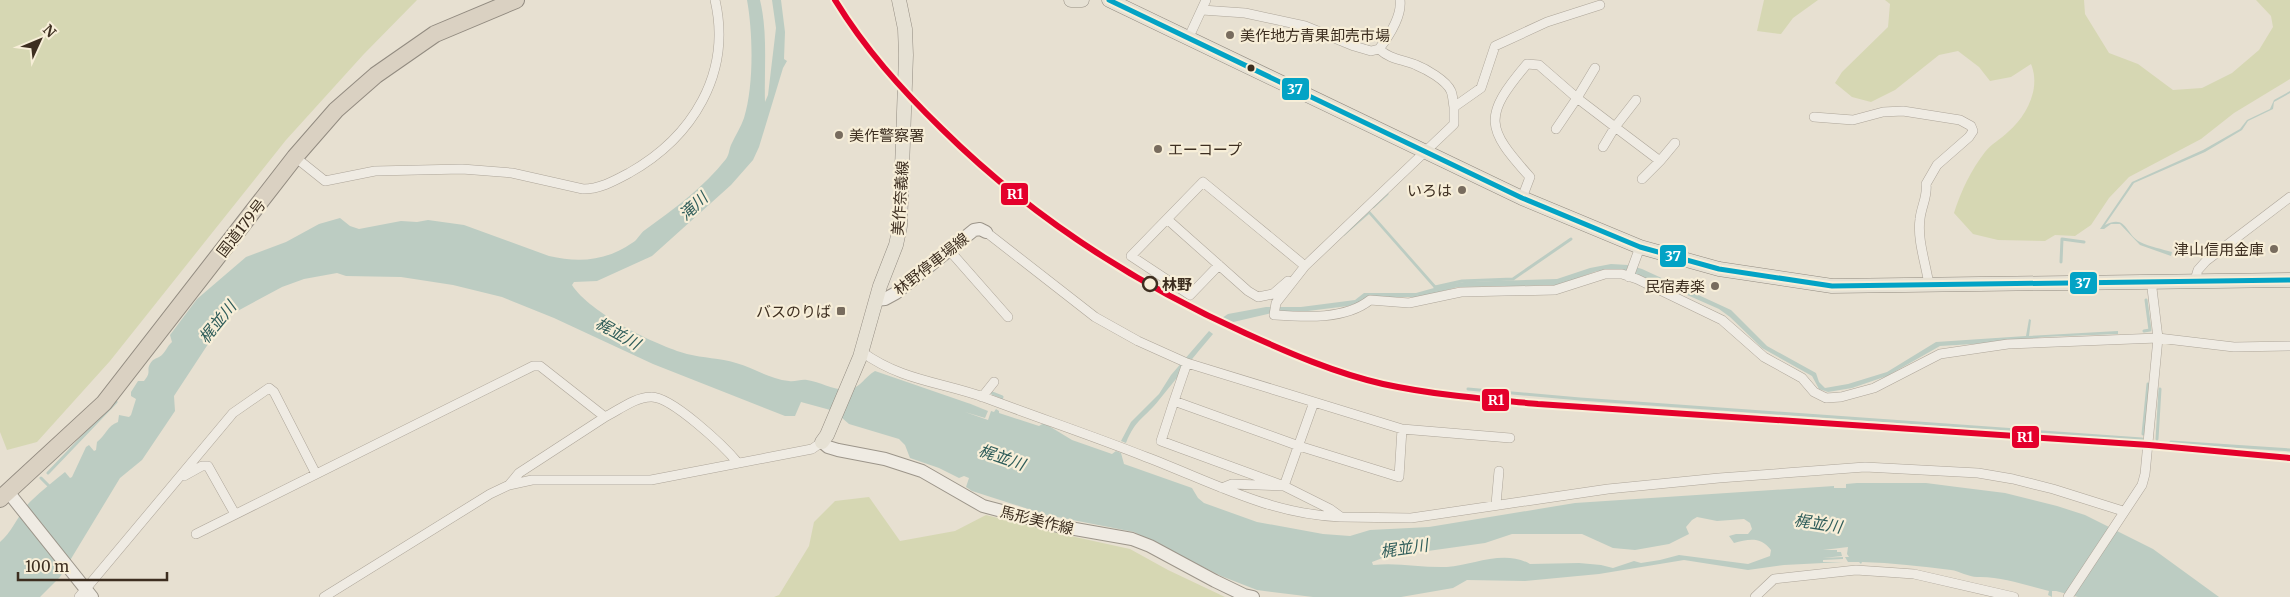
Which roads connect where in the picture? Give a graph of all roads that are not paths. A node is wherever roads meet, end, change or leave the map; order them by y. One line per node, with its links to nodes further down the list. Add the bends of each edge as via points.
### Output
1 (516, 0): 23 (highway, 国道179号, via 435,34 376,75 336,110)
2 (715, 0): 23 (street, via 720,44 710,86 696,109 682,130 658,153 639,167 594,189 512,173 462,169 375,171 325,181)
3 (899, 0): 39 (main road, 美作奈義線, via 906,55 900,226)
4 (1071, 0): 5 (main road)
5 (1082, 0)
6 (1109, 0): 11 (main road)
7 (1206, 0): 10 (street)
8 (1400, 0): 12 (street, via 1398,15)
9 (1600, 6): 16 (street, via 1547,22 1496,46 1481,88)
10 (1202, 10): 11 (street); 12 (street, via 1245,13 1305,26 1354,46)
11 (1188, 39): 22 (main road)
12 (1380, 50): 16 (street, via 1387,57 1428,71 1451,91)
13 (1595, 68): 14 (street)
14 (1577, 98): 18 (street); 19 (street); 27 (street, via 1539,65 1526,64 1508,86 1493,121 1496,134 1506,150 1530,177)
15 (1636, 100): 18 (street)
16 (1454, 107): 22 (street, via 1454,124)
17 (1814, 118): 38 (street, via 1853,120 1883,112 1904,111 1960,120 1971,126 1969,137 1937,165 1926,184 1920,235)
18 (1615, 127): 21 (street); 24 (street)
19 (1556, 129)
20 (1675, 143): 24 (street)
21 (1603, 147)
22 (1424, 152): 27 (main road); 33 (street)
23 (295, 157): 61 (highway, 国道179号, via 104,403)
24 (1660, 161): 25 (street)
25 (1642, 179)
26 (2290, 197): 36 (street, via 2206,261)
27 (1522, 198): 30 (main road)
28 (1167, 219): 32 (street); 32 (street, via 1131,256 1190,295); 33 (street, via 1203,182)
29 (986, 232): 31 (main road, 林野停車場線, via 974,230); 44 (street, via 1094,317)
30 (1640, 247): 34 (street); 38 (main road, via 1719,269 1832,286)
31 (949, 250): 39 (main road, 林野停車場線, via 896,293); 40 (street)
32 (1219, 265): 33 (street, via 1258,297 1272,294)
33 (1305, 266): 34 (street, via 1276,303 1274,315 1344,312 1361,307 1370,300 1410,303 1461,292 1556,290 1605,274)
34 (1630, 276): 41 (street, via 1722,320 1764,357 1802,378 1814,392 1826,398 1874,388 1940,354 2008,344)
35 (2151, 280): 36 (main road); 38 (main road); 41 (street)
36 (2195, 280): 37 (main road)
37 (2290, 280)
38 (1929, 285)
39 (876, 300): 43 (main road, 美作奈義線)
40 (1008, 317)
41 (2158, 338): 42 (street, via 2234,347); 64 (street, via 2145,474 2142,484)
42 (2290, 346)
43 (861, 354): 46 (street, via 910,377); 51 (main road, 美作奈義線)
44 (1187, 364): 47 (street); 48 (street)
45 (994, 382): 46 (street)
46 (982, 397): 60 (street, via 1145,456)
47 (1174, 402): 53 (street); 59 (street, via 1160,442)
48 (1314, 402): 50 (street); 53 (street)
49 (605, 417): 54 (street, via 637,400 656,397 670,402); 56 (street, via 540,366 532,366); 58 (street, via 519,474)
50 (1402, 429): 52 (street); 53 (street, via 1399,477)
51 (825, 438): 54 (street, via 812,449); 69 (main road, 馬形美作線, via 828,447 886,459 922,471 983,506 1058,526 1132,539 1222,585)
52 (1510, 438)
53 (1299, 446): 59 (street)
54 (738, 463): 58 (street, via 650,480 532,480)
55 (1499, 471): 62 (street)
56 (316, 474): 57 (street, via 269,388 233,413); 63 (street)
57 (180, 478): 63 (street, via 208,466); 67 (street)
58 (509, 485): 68 (street)
59 (1284, 486): 60 (street, via 1232,484); 65 (street)
60 (1222, 488): 65 (street, via 1273,508 1312,516)
61 (4, 496): 67 (main road, via 21,509)
62 (1496, 504): 64 (street, via 1719,478 1865,467 1978,473 2013,479 2054,489); 65 (street, via 1411,518)
63 (235, 514): 66 (street)
64 (2121, 514): 72 (street)
65 (1341, 517)
66 (196, 534)
67 (85, 592)
68 (324, 597)
69 (1253, 597)
70 (1755, 597): 71 (street, via 1774,579 1856,570 1914,574)
71 (2014, 597)
72 (2068, 597)

